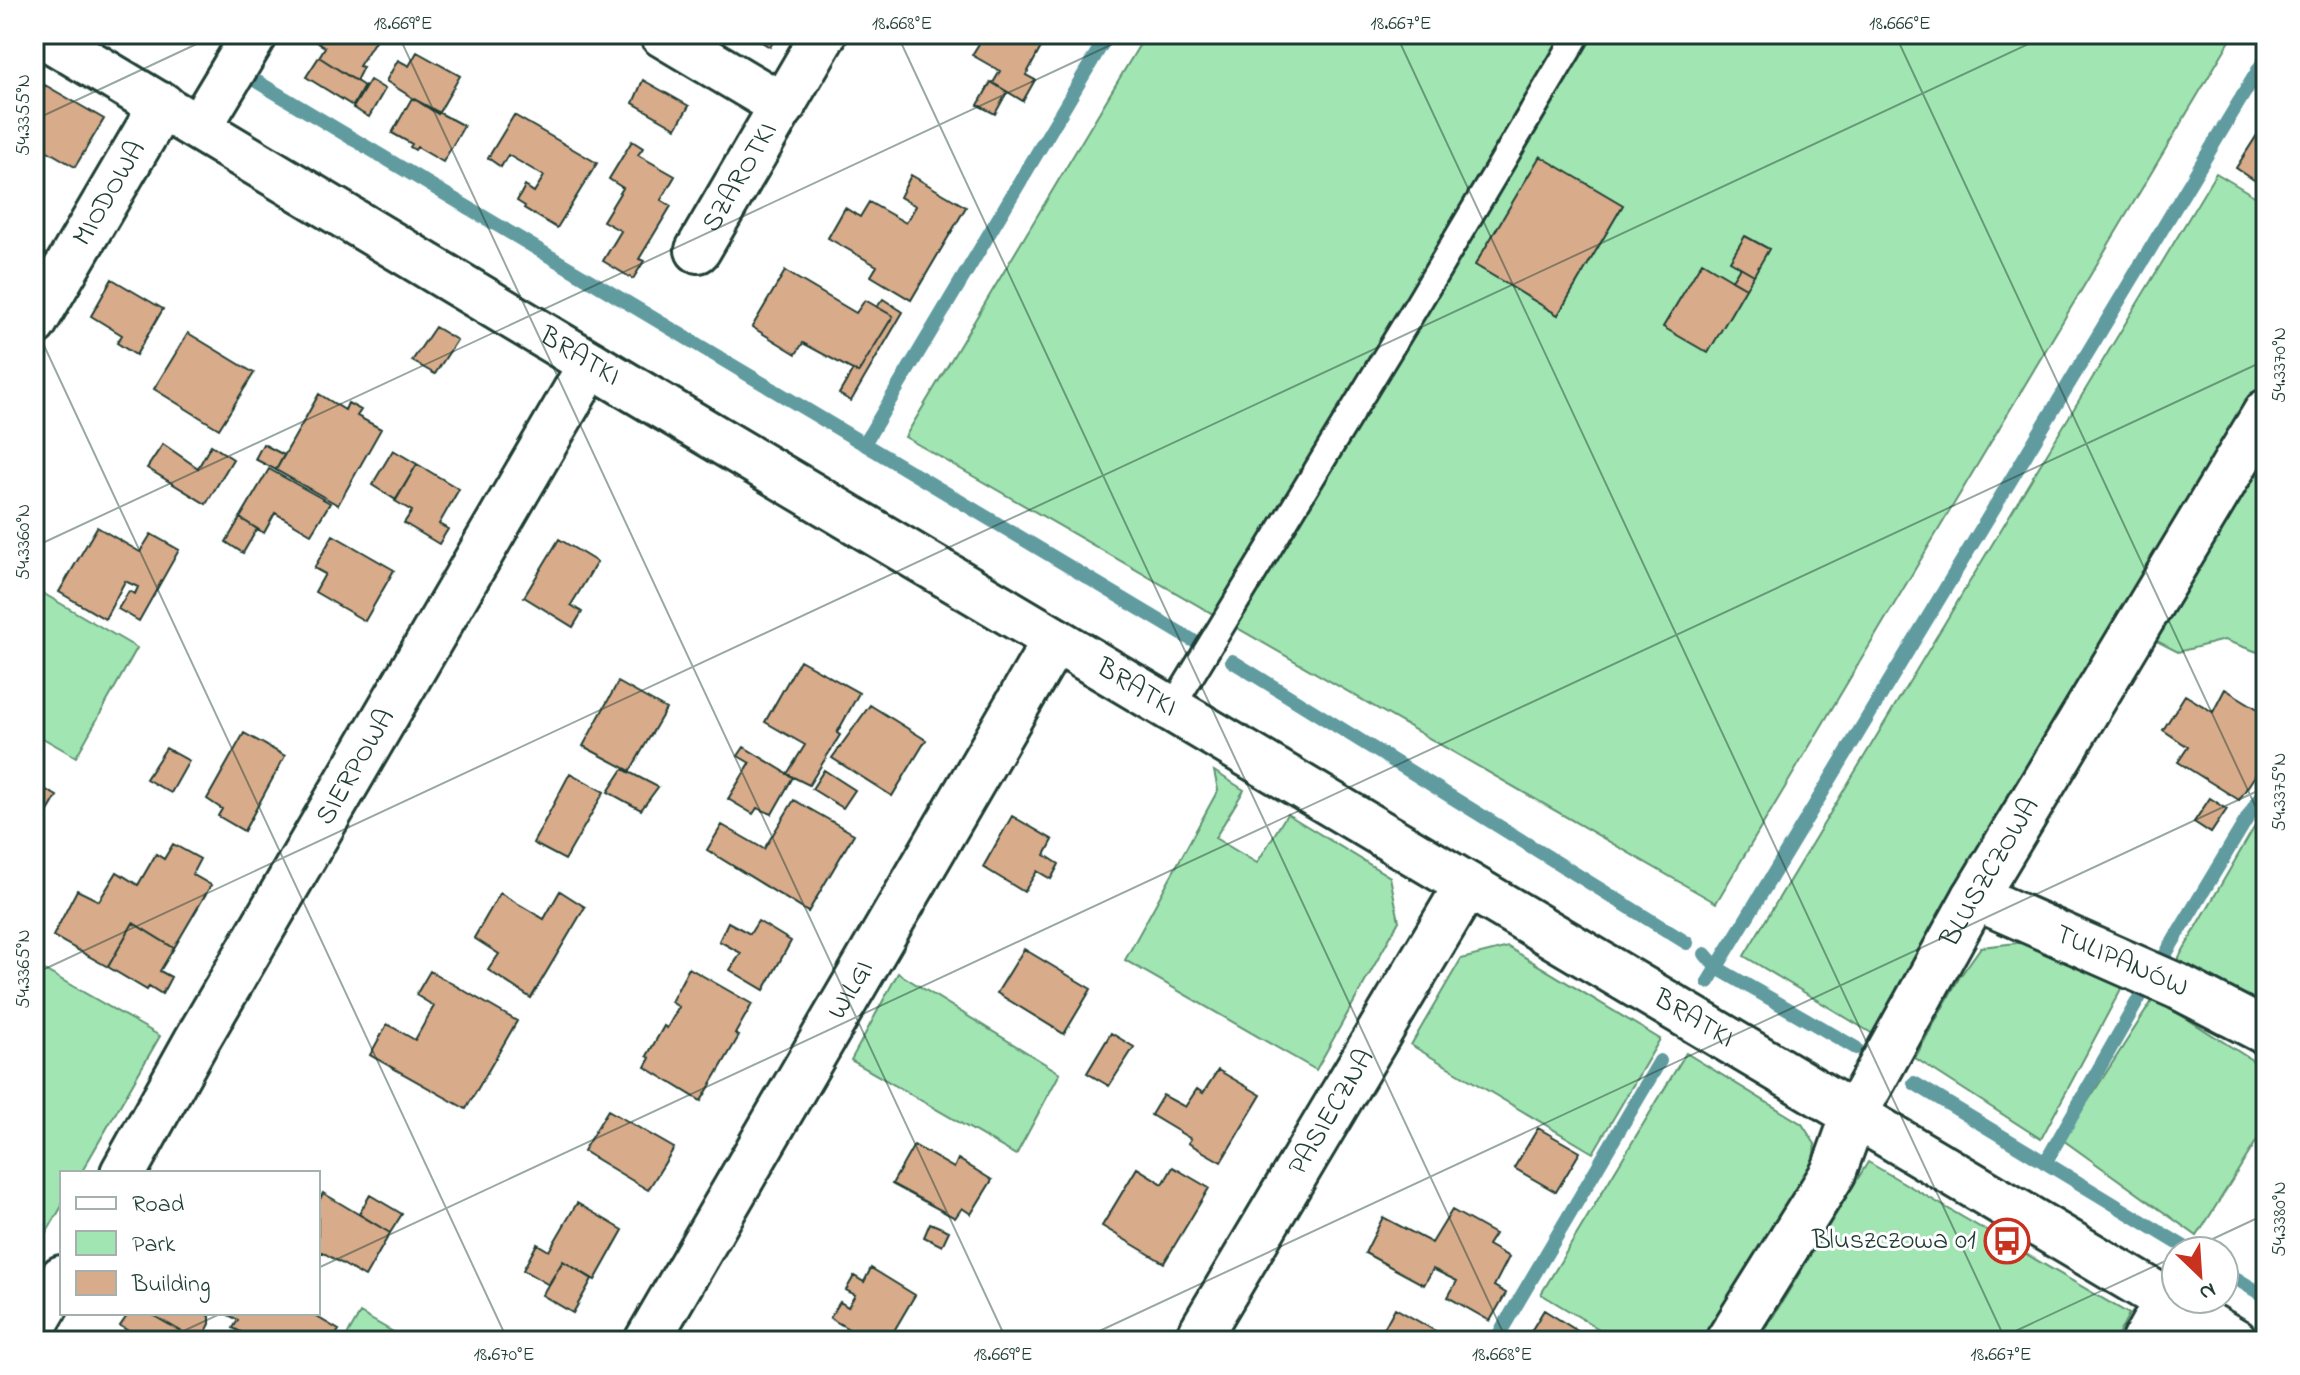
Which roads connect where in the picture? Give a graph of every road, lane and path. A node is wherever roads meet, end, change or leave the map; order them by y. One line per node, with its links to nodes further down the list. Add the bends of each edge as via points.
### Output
1 (41, 34): 6 (street, BRATKI)
2 (255, 34): 8 (street)
3 (662, 34): 7 (street, SZAROTKI)
4 (824, 34): 7 (street, SZAROTKI)
5 (1578, 34): 14 (lane)
6 (162, 105): 8 (street, BRATKI); 10 (street, MIODOWA)
7 (783, 106): 9 (street, SZAROTKI)
8 (199, 127): 11 (street, BRATKI)
9 (698, 250)
10 (34, 323)
11 (591, 364): 13 (street, BRATKI); 19 (street, SIERPOWA)
12 (2266, 412): 16 (street, BLUSZCZOWA)
13 (1055, 640): 14 (street, BRATKI); 25 (street, WILGI)
14 (1171, 709): 15 (street, BRATKI)
15 (1467, 885): 18 (street, BRATKI); 26 (street, PASIECZNA)
16 (1975, 897): 17 (street, TULIPANÓW, via 2179,987); 18 (street, BLUSZCZOWA)
17 (2266, 1032)
18 (1854, 1115): 21 (street, BRATKI); 27 (street, BLUSZCZOWA, via 1833,1173)
19 (124, 1171)
20 (60, 1281): 24 (street)
21 (2160, 1296)
22 (2160, 1312): 28 (street)
23 (2192, 1315): 29 (street, BRATKI)
24 (34, 1326)
25 (647, 1341)
26 (1196, 1341)
27 (1728, 1341)
28 (2144, 1341)
29 (2235, 1341)

